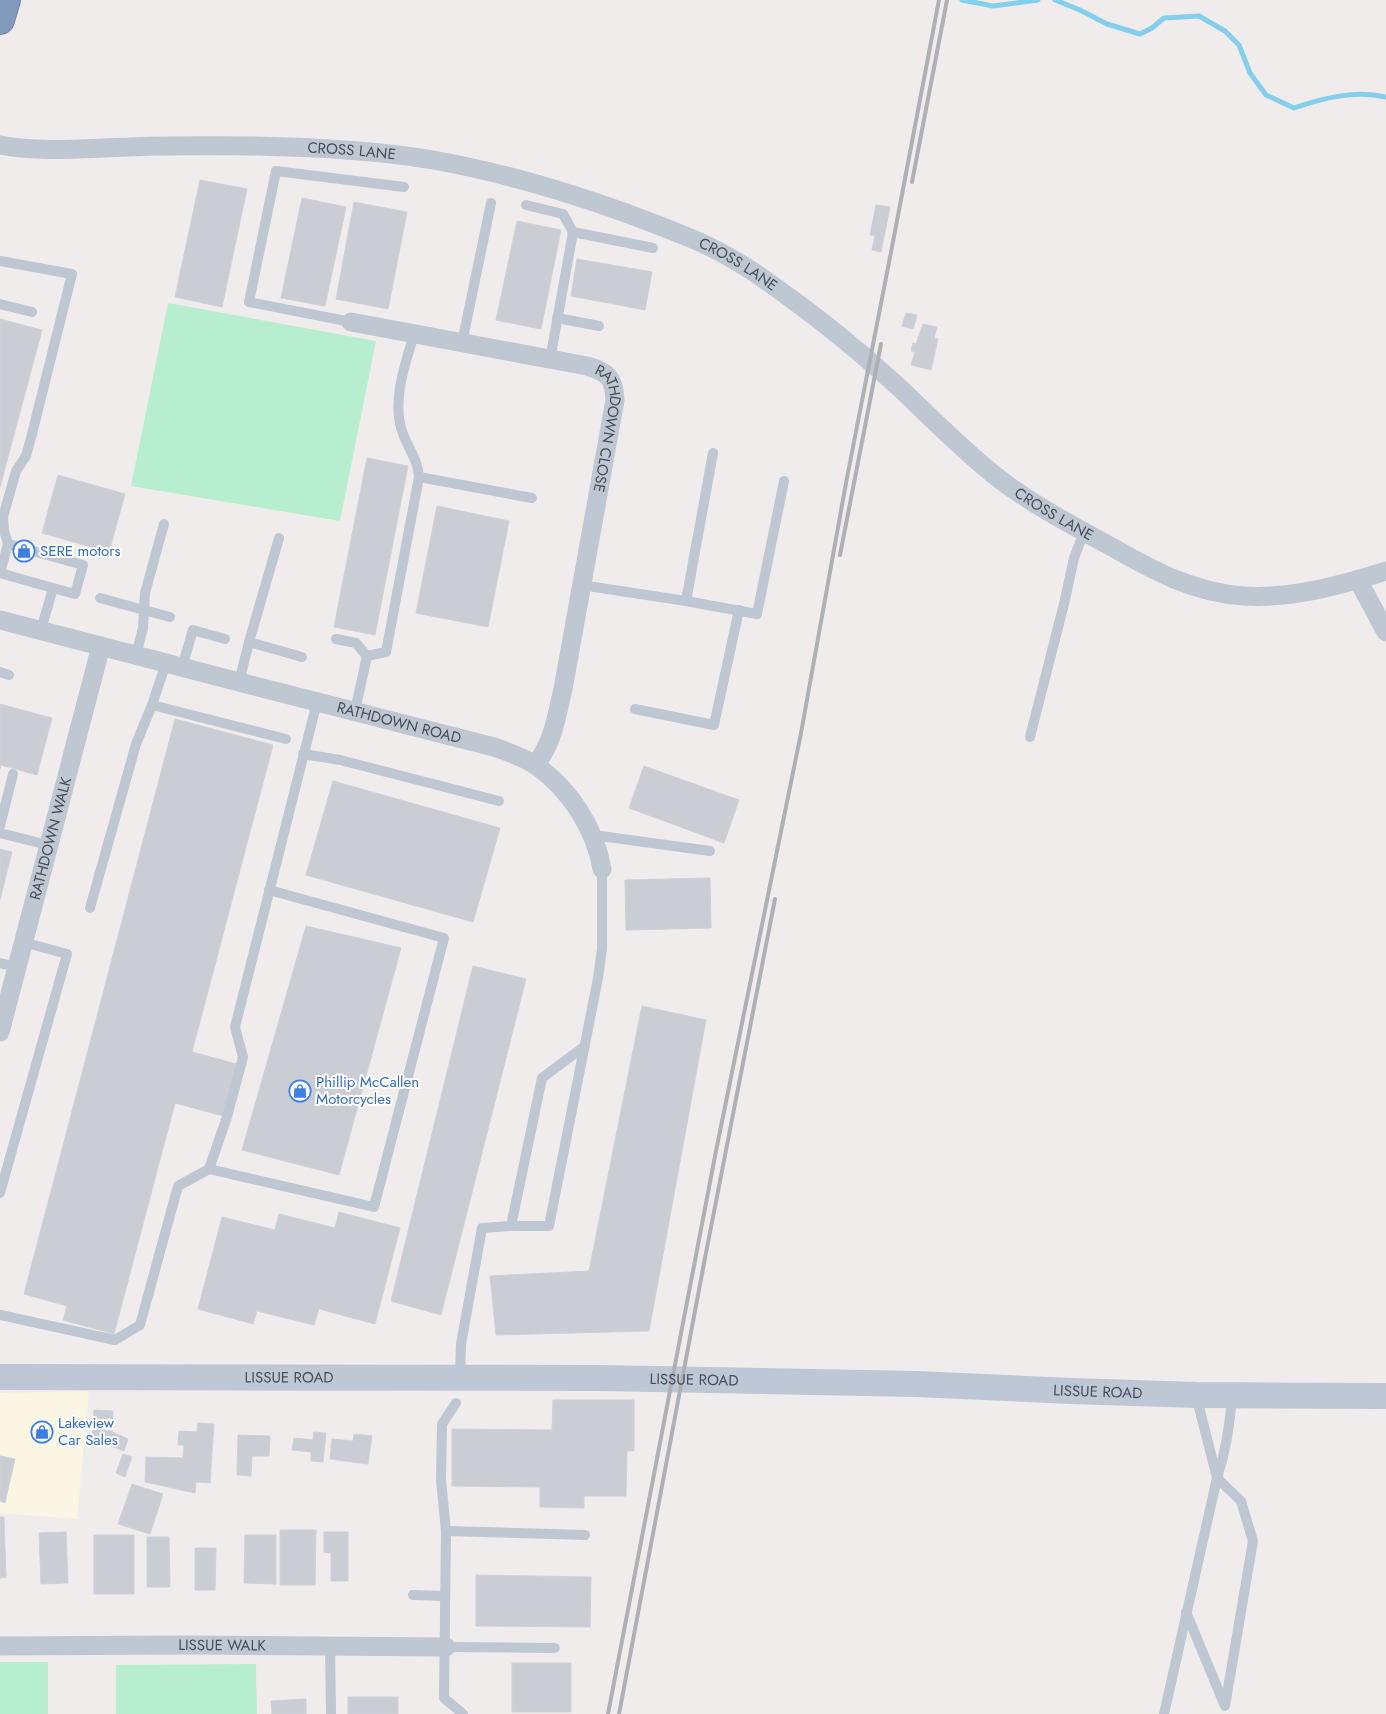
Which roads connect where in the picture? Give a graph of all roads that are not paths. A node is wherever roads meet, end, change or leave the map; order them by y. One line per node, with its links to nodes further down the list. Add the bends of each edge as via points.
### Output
1 (6, 0): 2 (highway)
2 (0, 20)
3 (0, 145): 23 (street, CROSS LANE, via 25,150 254,146 361,151 482,170 596,202 714,248 761,276 833,329 995,476)
4 (404, 187): 13 (lane, via 276,172 249,302)
5 (491, 203): 16 (lane)
6 (526, 204): 7 (lane, via 563,214)
7 (573, 232): 8 (lane); 12 (lane)
8 (653, 248)
9 (0, 261): 25 (lane, via 72,274 32,438 26,456 16,470 3,517)
10 (0, 304): 11 (lane)
11 (32, 312)
12 (558, 318): 14 (lane); 17 (lane)
13 (351, 322): 15 (street, RATHDOWN CLOSE)
14 (599, 326)
15 (414, 334): 16 (street, RATHDOWN CLOSE); 19 (lane, via 406,358 398,410 402,432 416,459)
16 (462, 343): 17 (street, RATHDOWN CLOSE)
17 (550, 360): 28 (street, RATHDOWN CLOSE, via 600,370 614,386 615,400)
18 (713, 453): 31 (lane)
19 (419, 477): 21 (lane); 43 (lane, via 386,652)
20 (784, 481): 33 (lane, via 757,614)
21 (532, 498)
22 (164, 524): 32 (lane, via 145,593)
23 (1084, 532): 27 (street, CROSS LANE, via 1174,579 1219,593 1244,596 1298,593); 51 (lane, via 1074,558)
24 (279, 538): 40 (lane)
25 (8, 544): 29 (lane, via 0,574); 29 (lane, via 83,565 75,594)
26 (1386, 571): 27 (street, CROSS LANE)
27 (1358, 580): 37 (street)
28 (582, 585): 31 (lane); 54 (street, RATHDOWN CLOSE, via 555,722)
29 (53, 588): 36 (lane)
30 (100, 598): 32 (lane)
31 (686, 601): 33 (lane)
32 (144, 610): 34 (lane); 42 (lane)
33 (739, 610): 49 (lane, via 714,725)
34 (170, 617)
35 (0, 620): 36 (street, RATHDOWN ROAD)
36 (41, 630): 41 (street, RATHDOWN ROAD)
37 (1386, 632)
38 (225, 639): 45 (lane, via 193,630)
39 (336, 639): 43 (lane, via 356,643)
40 (249, 642): 44 (lane); 46 (lane)
41 (101, 646): 42 (street, RATHDOWN ROAD); 60 (street, RATHDOWN WALK)
42 (136, 655): 45 (street, RATHDOWN ROAD)
43 (367, 656): 50 (lane)
44 (302, 657)
45 (174, 665): 46 (street, RATHDOWN ROAD); 48 (lane)
46 (239, 682): 47 (street, RATHDOWN ROAD)
47 (317, 702): 50 (street, RATHDOWN ROAD); 53 (lane)
48 (152, 705): 52 (lane); 64 (lane, via 136,744)
49 (635, 708)
50 (355, 711): 54 (street, RATHDOWN ROAD, via 494,747)
51 (1030, 737)
52 (286, 739)
53 (303, 754): 56 (lane, via 340,760); 63 (lane)
54 (535, 765): 59 (street, RATHDOWN ROAD, via 564,791)
55 (13, 774): 57 (lane)
56 (499, 801)
57 (0, 826)
58 (0, 833): 60 (lane)
59 (592, 834): 61 (lane); 62 (street, RATHDOWN ROAD)
60 (48, 844): 65 (street, RATHDOWN WALK)
61 (710, 851)
62 (602, 869): 68 (lane, RATHDOWN ROAD, via 602,949)
63 (269, 890): 69 (lane, via 235,1027 243,1057); 69 (lane, via 444,938 374,1206)
64 (90, 908)
65 (23, 942): 66 (street, RATHDOWN WALK); 70 (lane, via 68,954)
66 (9, 965): 67 (street, RATHDOWN WALK)
67 (0, 1032)
68 (585, 1046): 71 (lane, via 542,1078); 71 (lane, RATHDOWN ROAD, via 549,1226)
69 (209, 1169): 72 (lane, via 178,1186 140,1325 115,1340)
70 (0, 1193)
71 (511, 1226): 73 (lane, via 482,1228 461,1344)
72 (0, 1315)
73 (460, 1376): 74 (street, LISSUE ROAD); 75 (street, LISSUE ROAD, via 917,1384)
74 (0, 1377)
75 (1198, 1395): 76 (street, LISSUE ROAD); 79 (lane)
76 (1232, 1395): 77 (street, LISSUE ROAD); 79 (lane, via 1230,1428)
77 (1386, 1396)
78 (456, 1403): 80 (lane, via 442,1424 441,1480)
79 (1218, 1478): 84 (lane); 89 (lane, via 1241,1501 1253,1541)
80 (446, 1531): 81 (lane); 83 (lane)
81 (585, 1535)
82 (413, 1595): 83 (lane)
83 (446, 1596): 87 (lane)
84 (1186, 1612): 89 (lane); 92 (lane)
85 (0, 1646): 86 (street, LISSUE WALK)
86 (330, 1646): 87 (street, LISSUE WALK); 90 (lane)
87 (446, 1647): 88 (lane); 91 (lane, via 444,1698)
88 (555, 1648)
89 (1224, 1710)
90 (331, 1714)
91 (463, 1714)
92 (1164, 1714)

